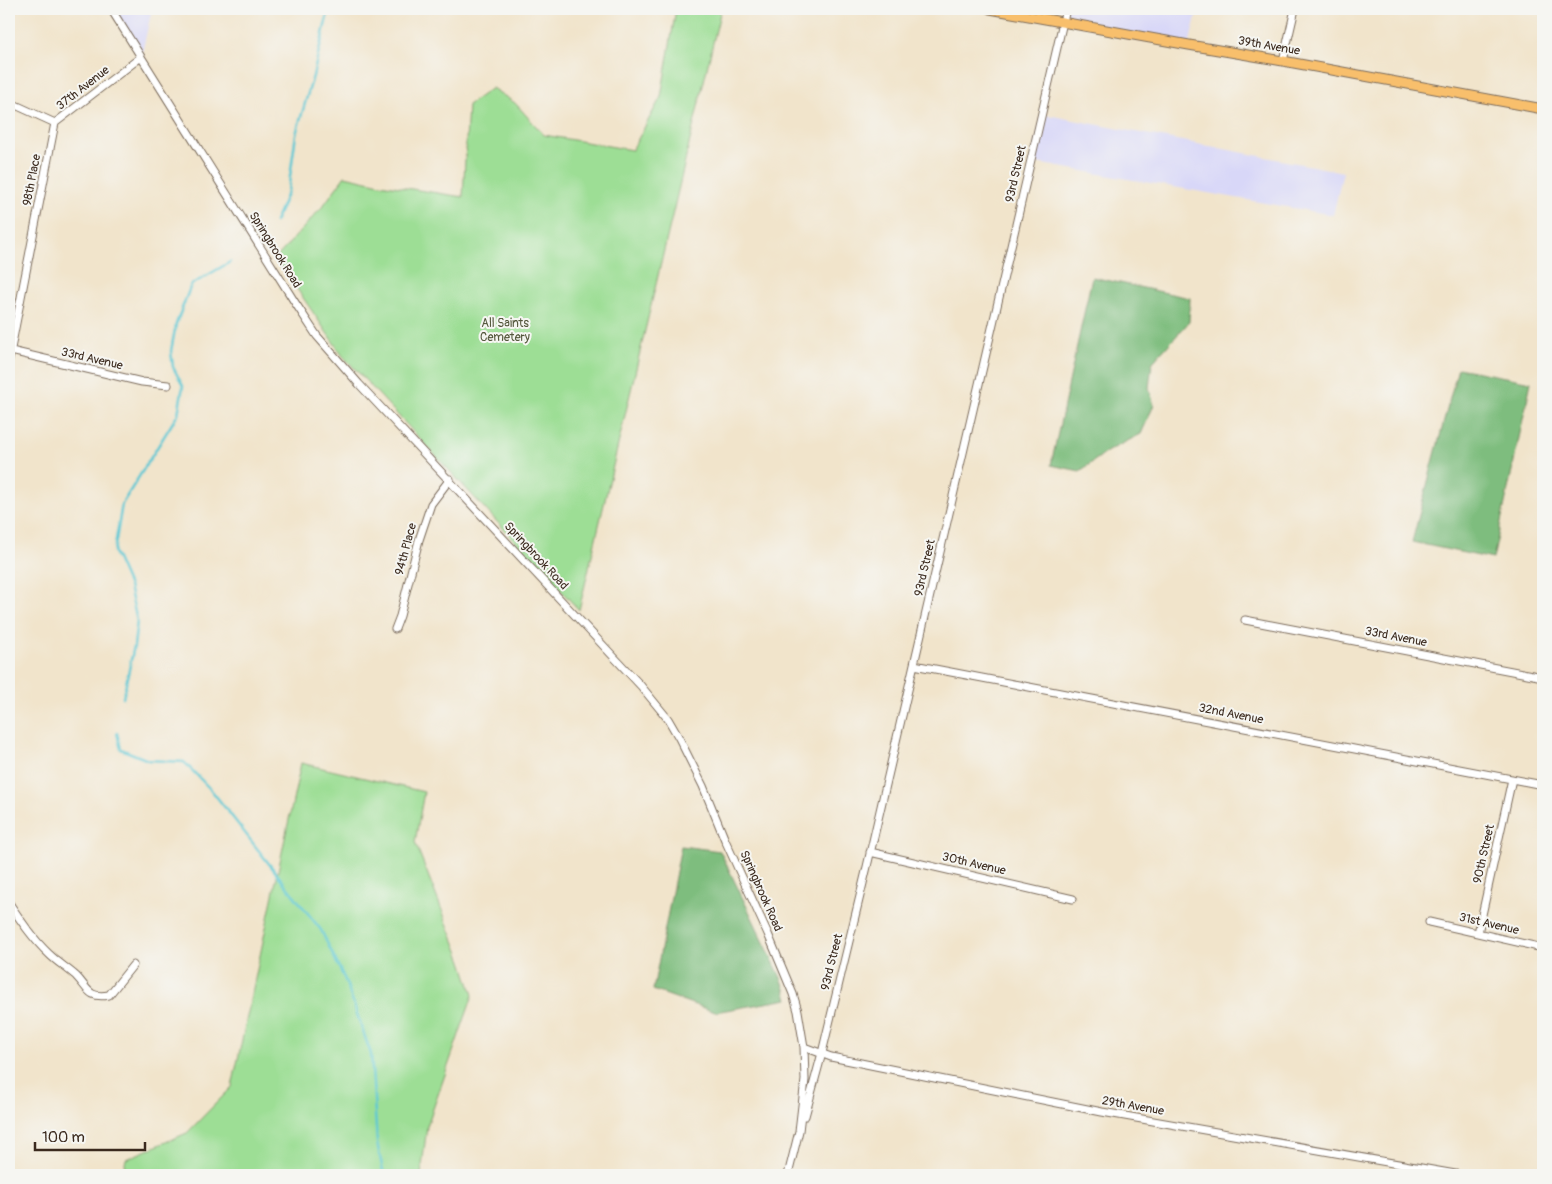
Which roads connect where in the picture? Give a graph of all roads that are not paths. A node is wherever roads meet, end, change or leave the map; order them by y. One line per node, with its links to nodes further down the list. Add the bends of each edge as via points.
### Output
1 (111, 9): 6 (street, Springbrook Road)
2 (990, 9): 5 (main road, 39th Avenue)
3 (1066, 9): 5 (street, 93rd Street)
4 (1295, 9): 7 (street)
5 (1063, 22): 7 (main road, 39th Avenue); 16 (street, 93rd Street)
6 (141, 57): 10 (street, 37th Avenue); 13 (street, Springbrook Road, via 317,336)
7 (1283, 61): 9 (main road, 39th Avenue)
8 (9, 102): 10 (street, 37th Avenue)
9 (1543, 109)
10 (55, 123): 11 (street, 98th Place)
11 (10, 355): 12 (street, 33rd Avenue)
12 (168, 385)
13 (450, 479): 15 (street, 94th Place, via 431,504); 27 (street, Springbrook Road, via 606,646 668,719 703,786 786,976)
14 (1245, 620): 17 (street, 33rd Avenue)
15 (394, 629)
16 (914, 665): 18 (street, 32nd Avenue); 20 (street, 93rd Street)
17 (1543, 677)
18 (1512, 779): 19 (street, 32nd Avenue); 24 (street, 90th Street)
19 (1543, 785)
20 (870, 852): 21 (street, 30th Avenue); 28 (street, 93rd Street)
21 (1072, 899)
22 (9, 902): 26 (street, via 32,937 92,994 100,997 109,995)
23 (1429, 922): 24 (street, 31st Avenue)
24 (1478, 933): 25 (street, 31st Avenue)
25 (1543, 948)
26 (133, 965)
27 (804, 1047): 28 (street, 29th Avenue); 29 (street, Springbrook Road, via 806,1080)
28 (822, 1053): 29 (street, 93rd Street); 31 (street, 29th Avenue, via 1083,1108)
29 (799, 1131): 30 (street, Springbrook Road)
30 (788, 1175)
31 (1461, 1175)

